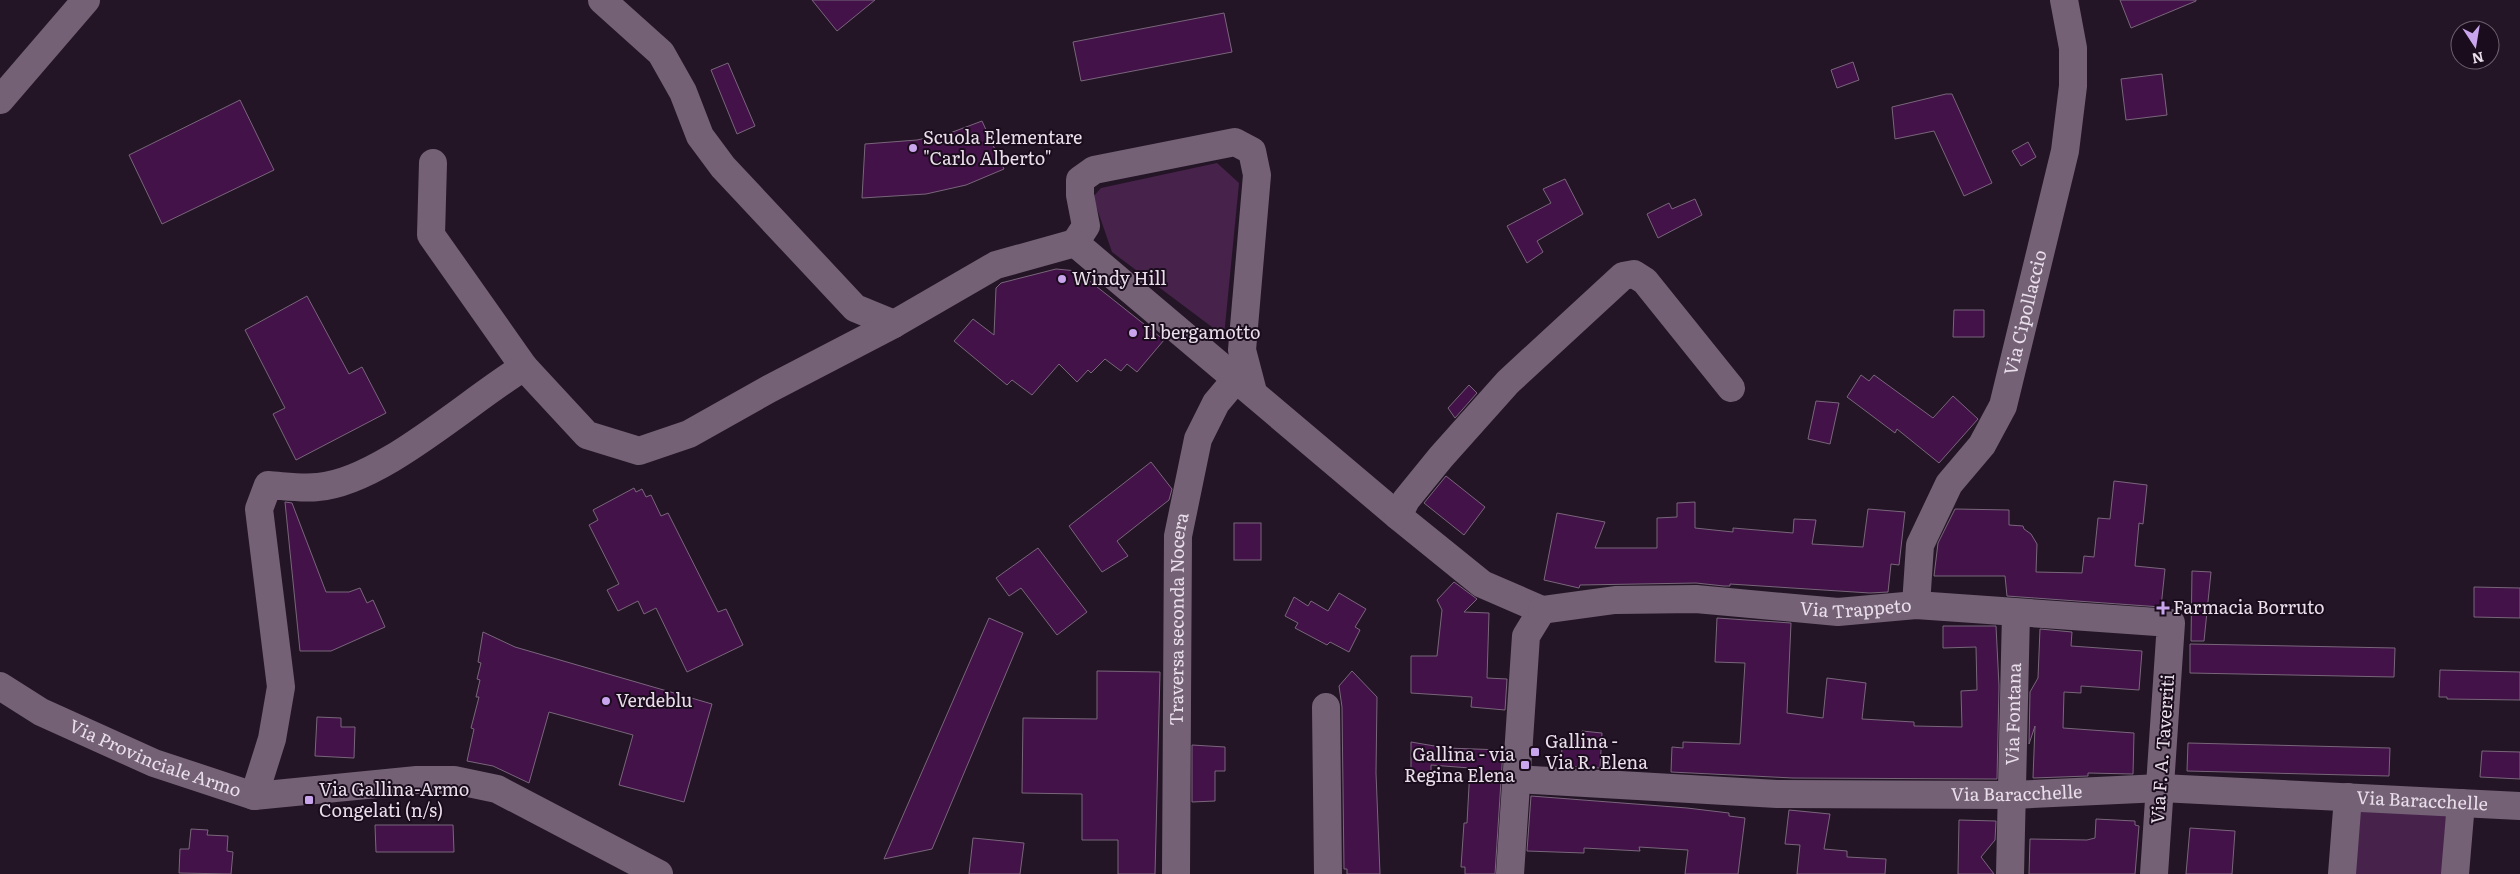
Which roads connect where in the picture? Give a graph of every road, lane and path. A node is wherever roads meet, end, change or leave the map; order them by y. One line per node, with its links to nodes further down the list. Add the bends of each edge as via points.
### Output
1 (86, 0): 4 (street)
2 (602, 0): 7 (street, via 661,53 683,92 700,136 723,168 856,308)
3 (2064, 0): 12 (street, Via Cipollaccio, via 2073,48 2073,86 2065,151 2003,406 1982,445 1949,484 1920,545)
4 (0, 100)
5 (433, 162): 8 (street, via 431,234)
6 (1075, 243): 7 (street, via 996,265); 9 (street); 9 (street, via 1086,226 1080,180 1094,170 1235,142 1252,150 1257,175 1242,350)
7 (894, 324): 8 (street, via 769,388 690,434 639,451 587,434)
8 (524, 367): 21 (street, via 362,476 318,488 268,485 259,508 281,687 272,739)
9 (1245, 385): 11 (street); 26 (street, Traversa seconda Nocera, via 1216,403 1198,439 1178,536)
10 (1731, 388): 11 (street, via 1645,280 1634,274 1623,276 1508,382 1406,500)
11 (1398, 516): 13 (street, via 1482,584)
12 (1916, 605): 13 (street, Via Trappeto, via 1838,612 1696,599 1614,600); 14 (street, Via Trappeto)
13 (1542, 610): 18 (street, via 1526,636)
14 (2016, 613): 15 (street, Via Trappeto); 20 (street, Via Fontana)
15 (2171, 623): 19 (street, Via F. A. Taverriti)
16 (0, 686): 21 (street, Via Provinciale Armo, via 41,712 154,763)
17 (1326, 707): 27 (street)
18 (1515, 779): 20 (street, Via Baracchelle, via 1776,794); 28 (street)
19 (2161, 788): 20 (street, Via Baracchelle); 22 (street, Via Baracchelle); 30 (street, Via F. A. Taverriti)
20 (2014, 795): 29 (street, Via Fontana)
21 (254, 796): 25 (street, Via Provinciale Armo, via 417,780 454,780 496,789)
22 (2348, 797): 23 (street, Via Baracchelle); 31 (street)
23 (2461, 803): 24 (street, Via Baracchelle); 32 (street)
24 (2520, 806)
25 (659, 874)
26 (1176, 874)
27 (1328, 874)
28 (1510, 874)
29 (2010, 874)
30 (2154, 874)
31 (2342, 874)
32 (2455, 874)

